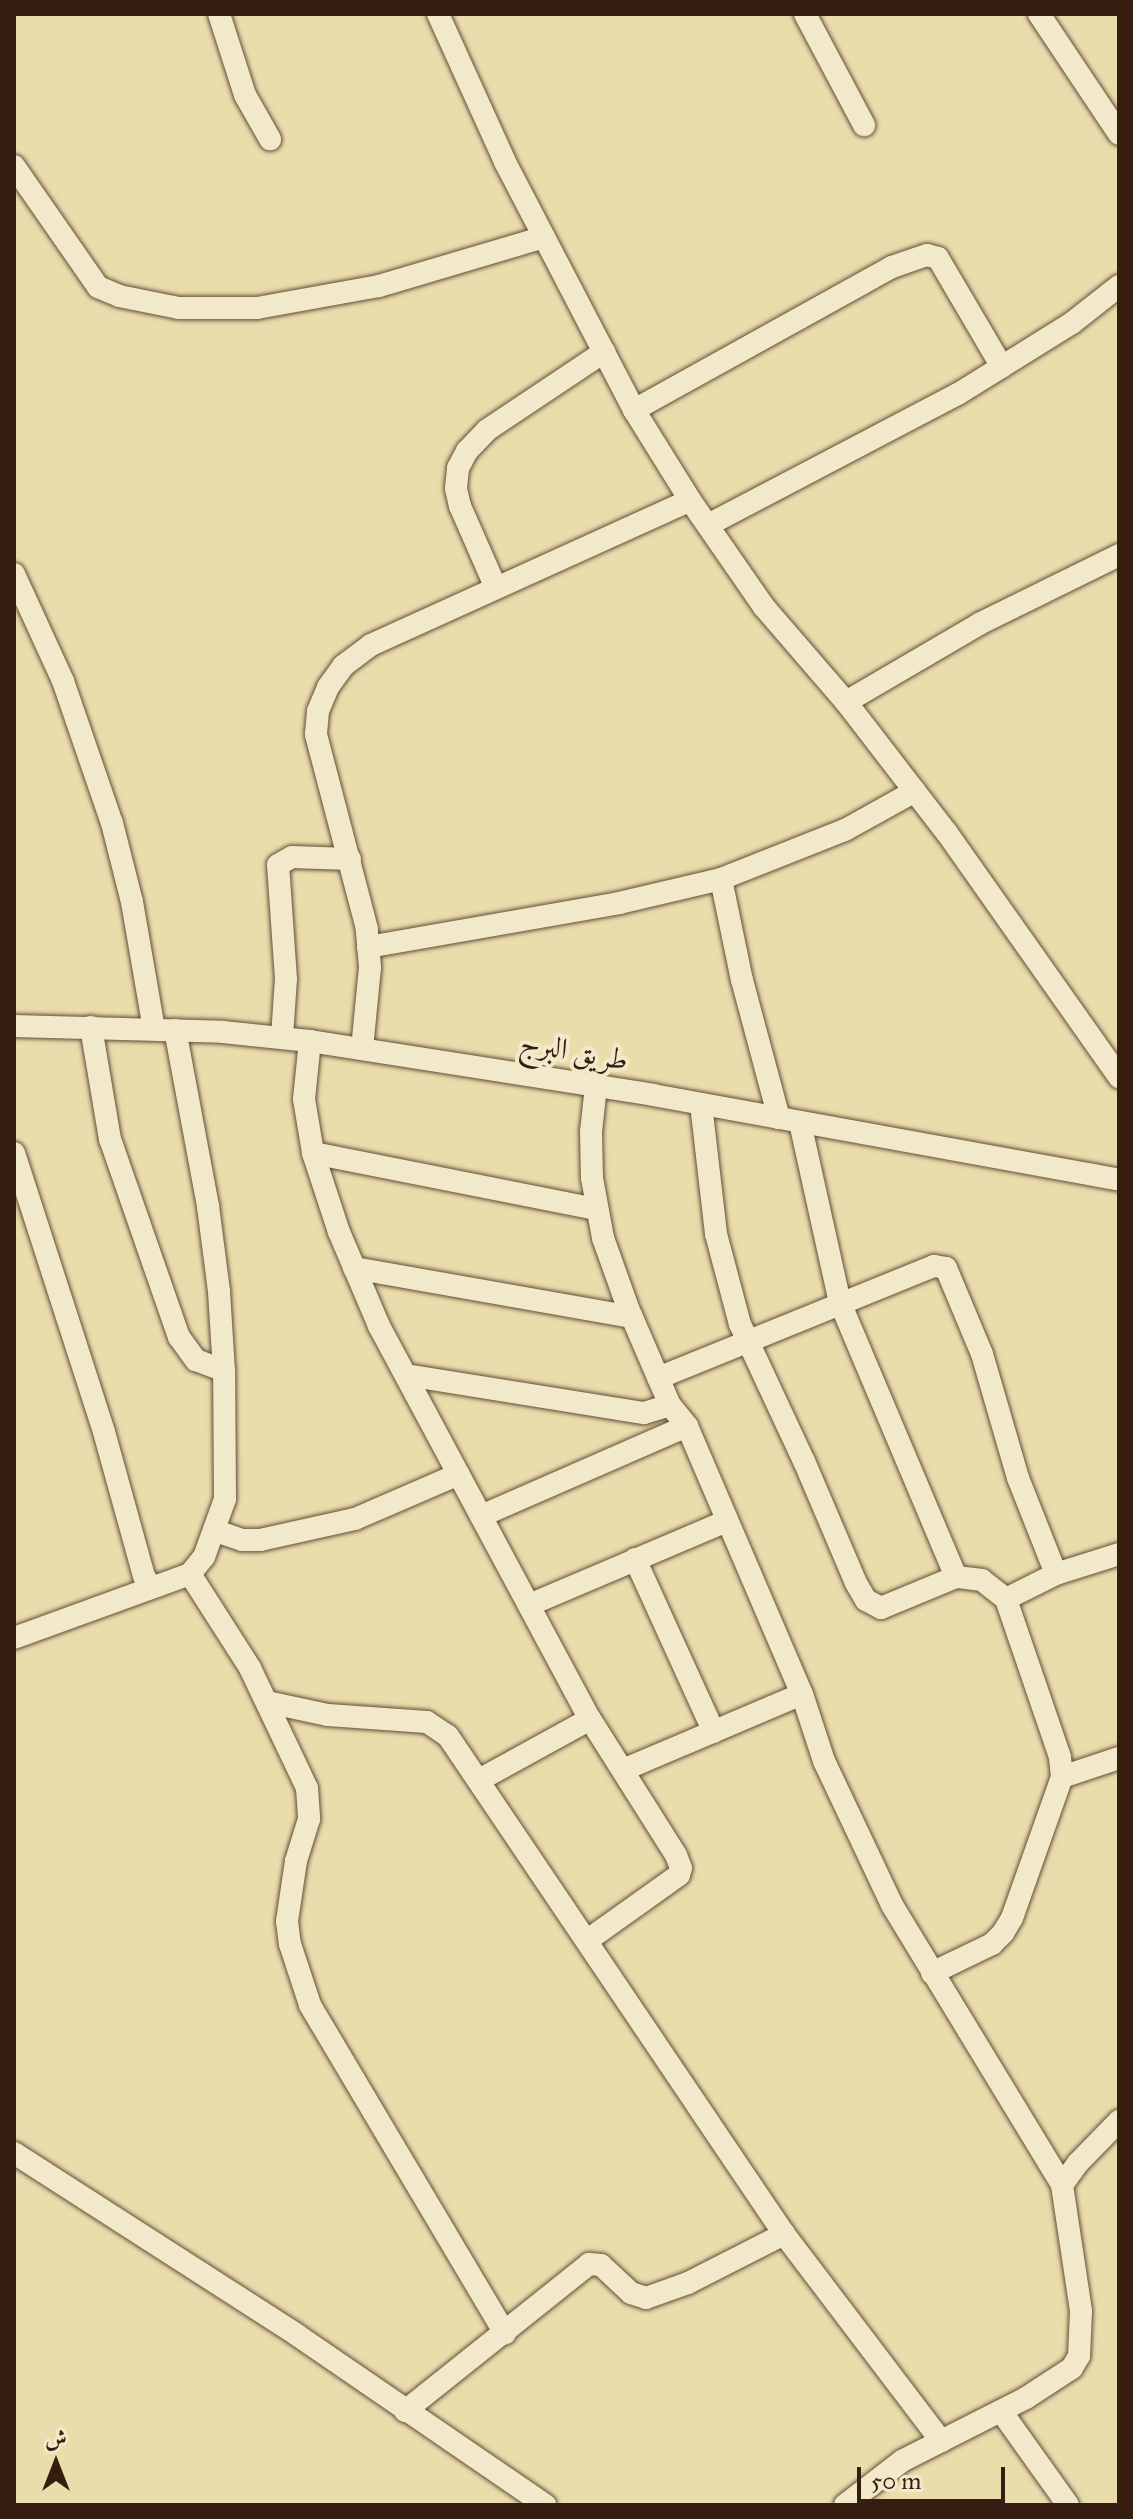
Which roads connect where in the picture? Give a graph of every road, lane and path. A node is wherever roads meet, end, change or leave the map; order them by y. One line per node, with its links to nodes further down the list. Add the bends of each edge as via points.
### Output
1 (219, 14): 7 (street, via 245,95)
2 (438, 14): 9 (street)
3 (805, 14): 5 (street)
4 (1039, 14): 6 (street)
5 (864, 125)
6 (1119, 134)
7 (270, 139)
8 (14, 166): 9 (street, via 98,287 179,308 257,308 379,286)
9 (544, 237): 11 (street)
10 (1119, 286): 12 (street)
11 (604, 352): 13 (street); 18 (street, via 487,430 458,468 460,506)
12 (1002, 367): 13 (street, via 938,258 927,255 892,267); 15 (street)
13 (634, 410): 14 (street)
14 (690, 500): 15 (street); 18 (street)
15 (708, 525): 20 (street, via 764,607)
16 (1119, 555): 20 (street, via 981,623)
17 (14, 574): 19 (street)
18 (496, 588): 22 (street, via 371,645 343,666 328,687 316,734)
19 (21, 606): 27 (street, via 63,681 112,823)
20 (846, 702): 21 (street)
21 (915, 791): 23 (street, via 845,830); 32 (street)
22 (350, 859): 24 (street); 28 (street, via 292,857 278,865 286,979)
23 (721, 879): 24 (street, via 619,903); 31 (street)
24 (368, 947): 30 (street)
25 (14, 1026): 26 (street, طريق البرج)
26 (91, 1027): 27 (street, طريق البرج); 45 (street, via 110,1139 179,1337 196,1360)
27 (164, 1029): 28 (street, طريق البرج); 45 (street, via 210,1219)
28 (282, 1037): 29 (street, طريق البرج)
29 (310, 1041): 30 (street, طريق البرج); 38 (street, via 304,1099)
30 (362, 1049): 33 (street, طريق البرج)
31 (768, 1075): 35 (street); 36 (street)
32 (1119, 1077)
33 (596, 1086): 34 (street, طريق البرج); 40 (street, via 590,1154)
34 (701, 1104): 35 (street, طريق البرج); 44 (street, via 716,1234)
35 (746, 1111): 36 (street, طريق البرج)
36 (789, 1120): 39 (street, طريق البرج); 42 (street)
37 (14, 1153): 59 (street)
38 (313, 1153): 40 (street); 41 (street)
39 (1119, 1180)
40 (597, 1209): 43 (street, via 613,1272)
41 (354, 1268): 43 (street); 46 (street)
42 (840, 1303): 44 (street); 57 (street, via 934,1266 946,1268 982,1354 1018,1478); 58 (street)
43 (632, 1317): 47 (street)
44 (747, 1341): 47 (street); 58 (street, via 866,1600 881,1608 894,1606)
45 (224, 1371): 53 (street, via 225,1499)
46 (406, 1375): 48 (street, via 644,1413); 50 (street)
47 (658, 1378): 48 (street)
48 (670, 1405): 49 (street)
49 (687, 1426): 51 (street); 52 (street)
50 (459, 1474): 51 (street); 53 (street, via 355,1519 260,1540)
51 (481, 1516): 61 (street)
52 (727, 1521): 55 (street); 63 (street)
53 (216, 1531): 56 (street)
54 (1119, 1554): 57 (street)
55 (635, 1559): 61 (street); 66 (street)
56 (190, 1574): 59 (street); 64 (street)
57 (1056, 1574): 60 (street)
58 (956, 1577): 60 (street, via 982,1580)
59 (151, 1587): 62 (street)
60 (1006, 1599): 69 (street, via 1060,1757)
61 (529, 1605): 65 (street)
62 (14, 1638)
63 (802, 1694): 66 (street); 72 (street, via 824,1761 880,1882)
64 (267, 1702): 70 (street, via 328,1715 427,1722 448,1736); 77 (street, via 308,1798 309,1819 287,1921 310,2005)
65 (590, 1719): 68 (street); 70 (street)
66 (714, 1732): 68 (street)
67 (1119, 1758): 69 (street)
68 (623, 1770): 71 (street, via 676,1855 681,1872)
69 (1062, 1777): 72 (street, via 1003,1933 992,1944)
70 (481, 1779): 71 (street)
71 (588, 1940): 76 (street)
72 (932, 1973): 75 (street)
73 (1119, 2121): 75 (street)
74 (14, 2153): 78 (street)
75 (1062, 2185): 79 (street, via 1081,2311 1079,2356 1062,2378)
76 (784, 2234): 77 (street, via 688,2283 646,2298 631,2293 601,2265 589,2264); 80 (street)
77 (505, 2334): 78 (street)
78 (405, 2411): 81 (street)
79 (1001, 2411): 80 (street); 83 (street)
80 (941, 2441): 82 (street, via 902,2461)
81 (545, 2505)
82 (845, 2505)
83 (1068, 2505)

